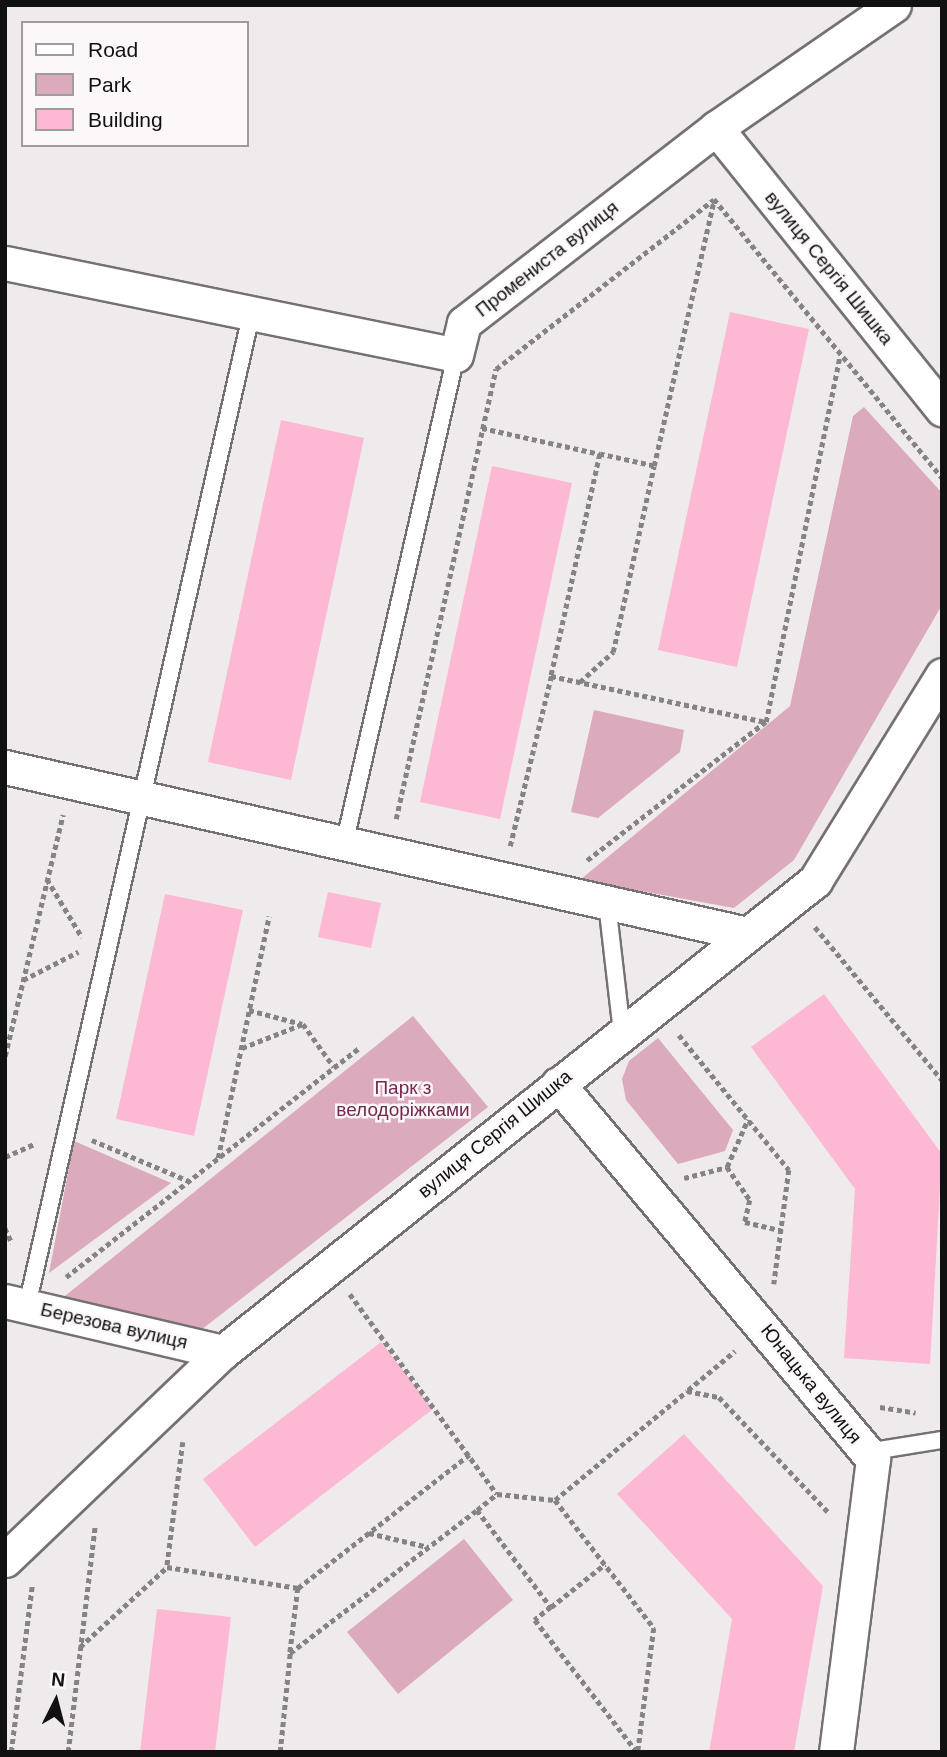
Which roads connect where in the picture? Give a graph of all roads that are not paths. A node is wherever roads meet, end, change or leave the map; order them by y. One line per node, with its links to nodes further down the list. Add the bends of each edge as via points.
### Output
1 (894, 5): 2 (street, Промениста вулиця)
2 (716, 128): 5 (street, Промениста вулиця, via 464,323); 6 (street, вулиця Сергія Шишка)
3 (5, 263): 4 (street)
4 (251, 315): 5 (street); 9 (lane)
5 (456, 355): 10 (lane)
6 (942, 409)
7 (942, 675): 12 (street, вулиця Сергія Шишка, via 815,881)
8 (5, 767): 9 (street)
9 (138, 798): 10 (street); 15 (lane, via 66,1129)
10 (344, 845): 11 (street)
11 (607, 903): 12 (street); 13 (lane)
12 (747, 934): 13 (street, вулиця Сергія Шишка)
13 (622, 1033): 14 (street, вулиця Сергія Шишка)
14 (558, 1084): 16 (street, вулиця Сергія Шишка); 18 (street, Юнацька вулиця)
15 (16, 1304): 16 (street, Березова вулиця)
16 (223, 1352): 19 (street, вулиця Сергія Шишка)
17 (942, 1440): 18 (lane)
18 (867, 1452): 20 (street, Юнацька вулиця, via 873,1459)
19 (20, 1565)
20 (836, 1752)

